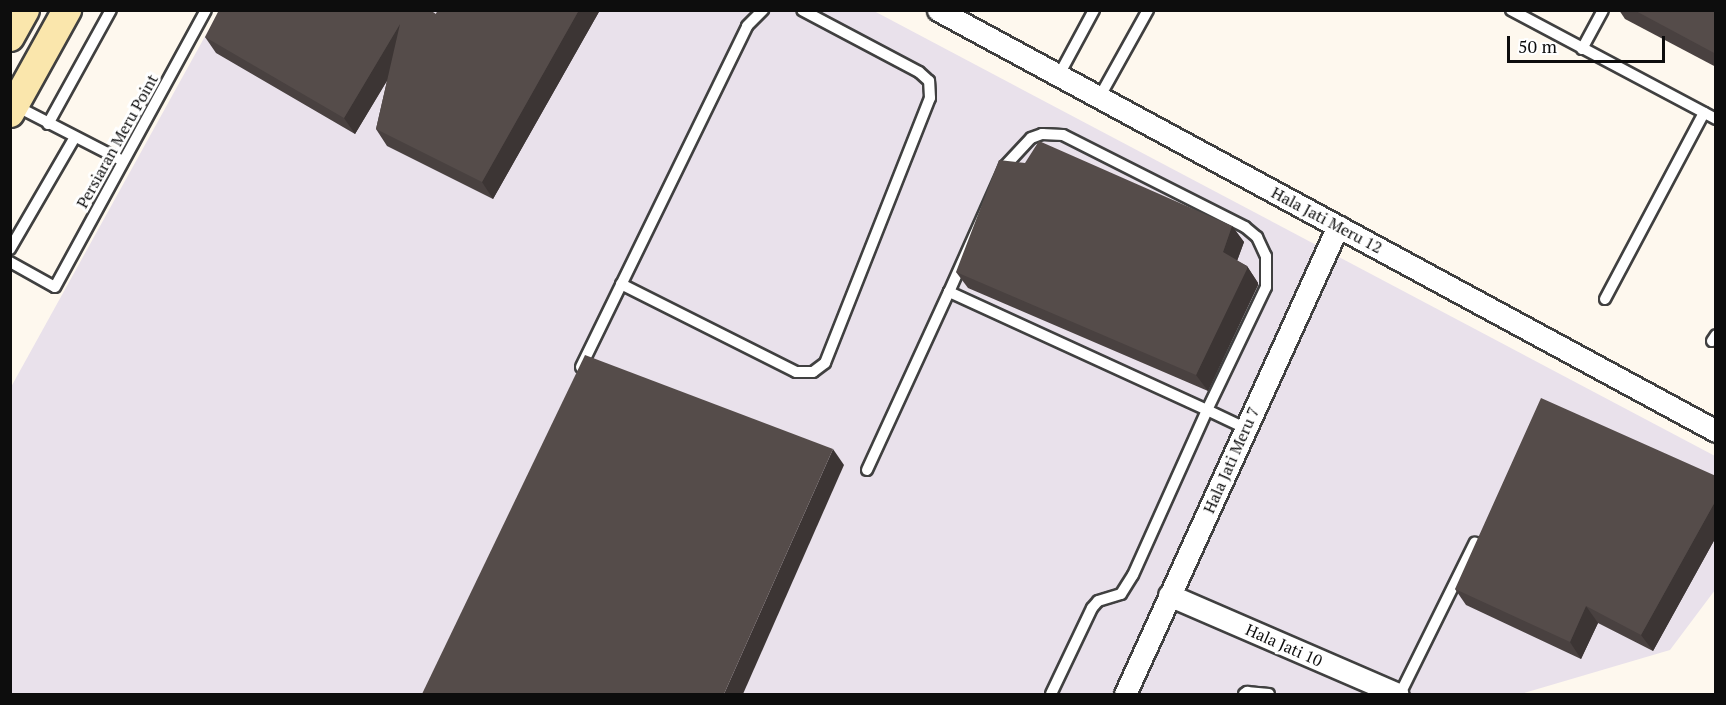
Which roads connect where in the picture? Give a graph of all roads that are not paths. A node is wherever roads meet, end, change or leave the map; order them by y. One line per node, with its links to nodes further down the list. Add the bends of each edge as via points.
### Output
1 (25, 10): 12 (main road)
2 (67, 10): 16 (main road)
3 (111, 10): 19 (lane)
4 (206, 10): 21 (lane, Persiaran Meru Point)
5 (763, 10): 25 (lane, via 747,26)
6 (802, 10): 25 (lane, via 929,81 930,98 825,363 813,372 796,372)
7 (938, 10): 14 (street, Hala Jati Meru 12)
8 (1094, 10): 14 (lane)
9 (1148, 10): 15 (lane)
10 (1511, 10): 13 (lane)
11 (1603, 10): 13 (lane)
12 (10, 37)
13 (1582, 49): 17 (lane)
14 (1059, 75): 15 (street, Hala Jati Meru 12)
15 (1100, 98): 22 (street, Hala Jati Meru 12)
16 (13, 109): 19 (lane)
17 (1704, 113): 18 (lane); 27 (lane)
18 (1716, 119)
19 (48, 124): 20 (lane)
20 (75, 137): 21 (lane); 23 (lane)
21 (123, 161): 24 (lane, Persiaran Meru Point, via 55,287)
22 (1338, 226): 30 (street, Hala Jati Meru 7); 31 (street, Hala Jati Meru 12)
23 (10, 249)
24 (10, 262)
25 (621, 284): 28 (lane)
26 (949, 292): 29 (lane); 29 (lane, via 1005,166 1031,138 1063,135 1245,227 1257,237 1266,256 1266,287); 32 (lane)
27 (1605, 299)
28 (578, 374)
29 (1207, 410): 30 (lane); 35 (lane, via 1132,575 1121,594 1098,601 1092,608)
30 (1245, 428): 34 (street, Hala Jati Meru 7)
31 (1716, 431)
32 (867, 471)
33 (1475, 542): 39 (lane)
34 (1169, 595): 36 (street, Hala Jati Meru 7); 39 (street, Hala Jati 10)
35 (1051, 694)
36 (1125, 694)
37 (1244, 694): 38 (lane)
38 (1269, 694)
39 (1399, 694)

